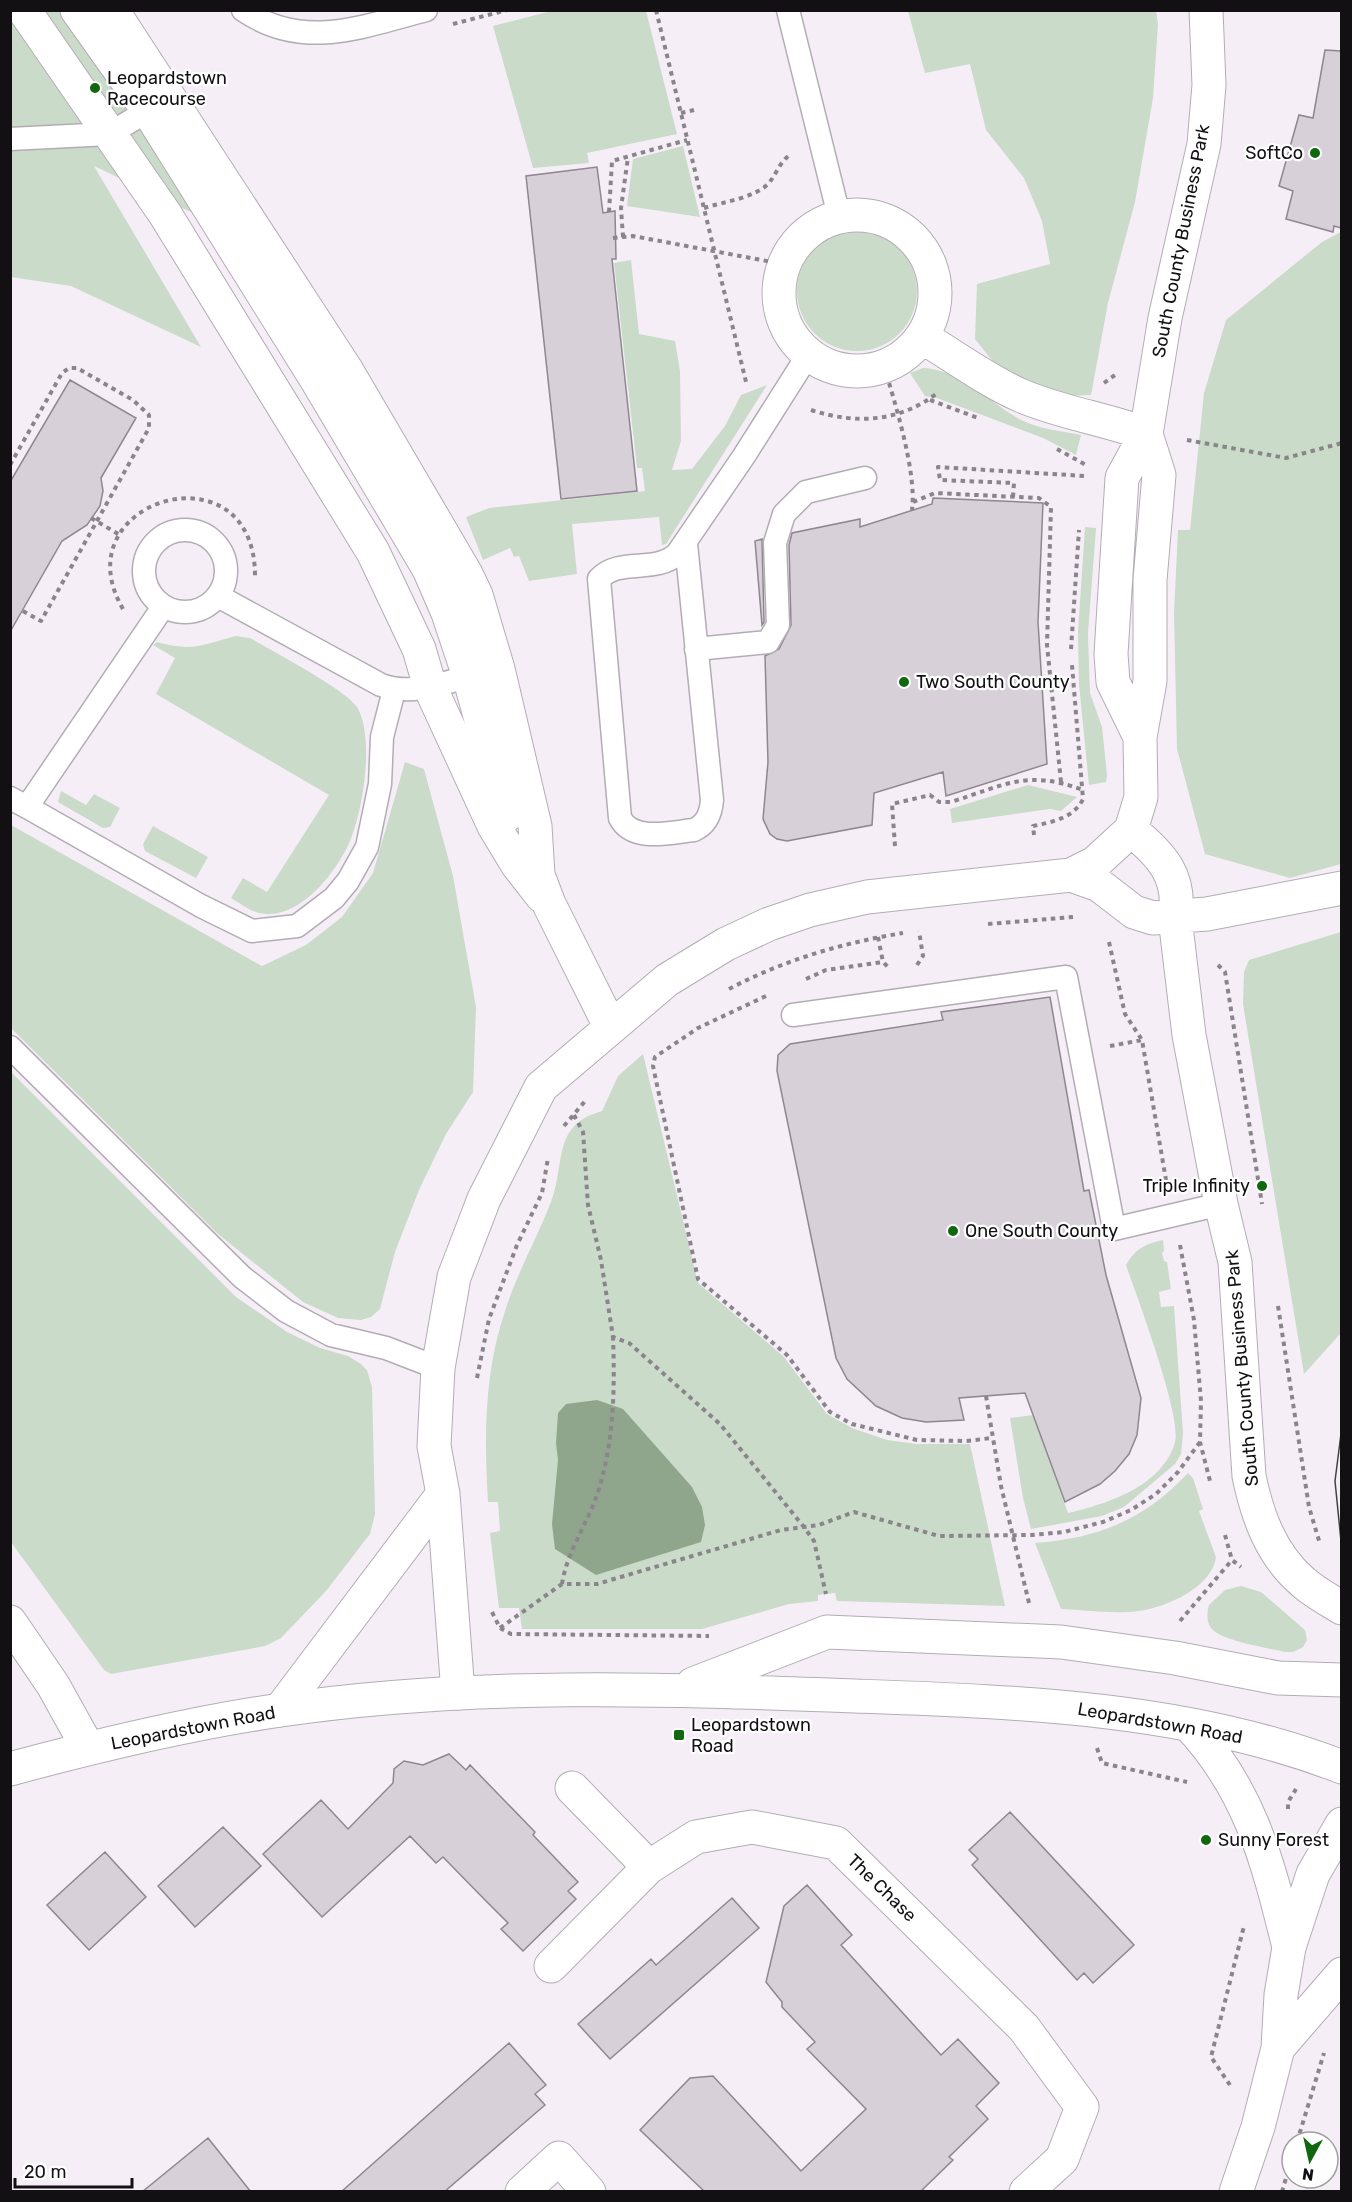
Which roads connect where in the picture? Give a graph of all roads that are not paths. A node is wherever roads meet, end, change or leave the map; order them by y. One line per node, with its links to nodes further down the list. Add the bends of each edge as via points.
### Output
1 (24, 10): 9 (main road)
2 (77, 10): 8 (main road)
3 (112, 10): 8 (main road)
4 (243, 10): 5 (lane, via 280,30 309,34 338,33)
5 (426, 10)
6 (788, 10): 11 (lane)
7 (1206, 10): 14 (main road, South County Business Park, via 1209,85 1204,144 1165,318)
8 (160, 104): 9 (lane); 20 (main road, via 347,371 466,574 476,595)
9 (109, 134): 10 (lane); 21 (main road, via 165,214 373,552 419,649)
10 (10, 139)
11 (839, 216): 12 (main road, via 863,214 886,219 906,231 922,249 932,270 936,293 932,316); 13 (main road, via 815,225 796,242 783,264 778,288 780,313 791,337)
12 (922, 337): 13 (main road, via 908,353 869,371 827,366); 14 (main road, via 1022,396)
13 (808, 355): 16 (lane)
14 (1146, 434): 24 (main road, South County Business Park, via 1122,478 1111,634 1113,682 1140,737 1141,797)
15 (866, 478): 19 (lane, via 806,492 784,514 775,543 778,625 768,642)
16 (686, 544): 19 (lane); 19 (lane, via 669,561 615,569 599,579 620,818 639,832 694,830 711,812)
17 (218, 596): 18 (lane, via 199,611 186,613); 18 (lane, via 225,583 223,555 205,535 177,530 153,545 143,571 152,598); 22 (lane)
18 (163, 607): 23 (lane)
19 (696, 649)
20 (483, 672): 21 (lane); 27 (main road, via 535,826)
21 (430, 687): 22 (lane); 27 (main road, via 494,826 517,864)
22 (394, 690): 23 (lane, via 382,737 380,784 367,847 334,898 297,926 252,931)
23 (19, 802)
24 (1131, 830): 25 (main road, South County Business Park, via 1095,864); 28 (main road, South County Business Park, via 1150,845 1176,884)
25 (1071, 874): 28 (main road, South County Business Park, via 1099,885 1134,912 1153,918); 30 (main road, South County Business Park, via 867,897 810,910 726,944 667,980)
26 (1341, 888): 28 (main road)
27 (544, 890): 30 (main road)
28 (1174, 918): 32 (main road, South County Business Park, via 1189,1035)
29 (793, 1015): 32 (lane, via 1066,977 1113,1229)
30 (610, 1026): 33 (main road, South County Business Park, via 541,1087 511,1143 454,1277)
31 (10, 1047): 33 (lane, via 206,1243 286,1311 331,1335 386,1348)
32 (1221, 1203): 35 (main road, South County Business Park, via 1236,1262 1248,1465 1255,1503 1262,1525 1282,1557 1302,1581)
33 (438, 1368): 34 (main road, South County Business Park, via 434,1446)
34 (443, 1494): 39 (main road, South County Business Park); 40 (main road)
35 (1341, 1608)
36 (10, 1622): 42 (main road, via 53,1685)
37 (1341, 1680): 38 (main road, via 1278,1678 1061,1642 827,1632)
38 (680, 1689): 39 (main road, Leopardstown Road); 41 (main road, Leopardstown Road, via 1082,1708)
39 (458, 1693): 40 (main road, Leopardstown Road)
40 (280, 1710): 42 (main road, Leopardstown Road)
41 (1190, 1725): 43 (main road, Leopardstown Road, via 1285,1748); 48 (main road, via 1229,1773 1258,1836)
42 (88, 1748): 44 (main road, Leopardstown Road)
43 (1341, 1767)
44 (10, 1769)
45 (572, 1788): 47 (main road)
46 (1341, 1824): 48 (main road, via 1313,1874)
47 (649, 1868): 49 (main road, The Chase); 54 (main road, The Chase, via 696,1837 752,1827 836,1843 1024,2028 1082,2107 1062,2159)
48 (1289, 1947): 51 (main road)
49 (551, 1966)
50 (1341, 1974): 51 (main road)
51 (1278, 2048): 55 (main road)
52 (522, 2192): 53 (main road, via 559,2158)
53 (589, 2192)
54 (1026, 2192)
55 (1236, 2192)

